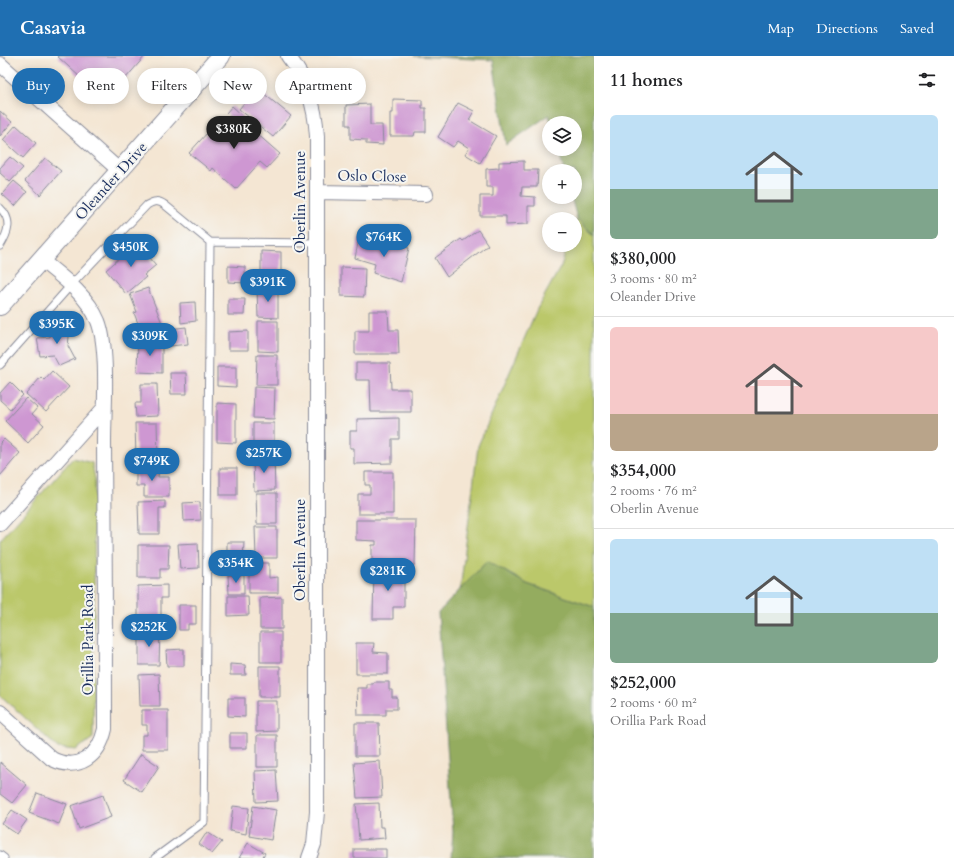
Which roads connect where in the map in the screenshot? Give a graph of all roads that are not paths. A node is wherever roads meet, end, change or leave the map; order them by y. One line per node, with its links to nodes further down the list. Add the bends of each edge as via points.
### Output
1 (221, 56): 4 (street, Oleander Drive)
2 (288, 56): 5 (street, Oberlin Avenue, via 302,76 315,109)
3 (0, 64): 4 (street)
4 (120, 171): 11 (street, Oleander Drive)
5 (318, 192): 6 (street, Oslo Close); 9 (street, Oberlin Avenue)
6 (426, 194)
7 (0, 208): 10 (lane, via 8,217 9,223 8,232)
8 (210, 242): 9 (lane); 12 (lane, via 165,204 154,201); 19 (lane, via 204,822)
9 (318, 243): 21 (street, Oberlin Avenue, via 317,812 315,836)
10 (0, 246)
11 (41, 260): 12 (street, Orillia Park Road); 13 (street, Oleander Drive)
12 (71, 285): 14 (lane); 15 (street, Orillia Park Road, via 88,304 100,329)
13 (0, 306)
14 (0, 366)
15 (104, 408): 16 (street); 17 (street, Orillia Park Road, via 105,729 102,741 89,758 79,763 60,762 52,759)
16 (0, 524)
17 (0, 712)
18 (0, 855): 20 (lane)
19 (157, 857)
20 (4, 858)
21 (309, 858)

